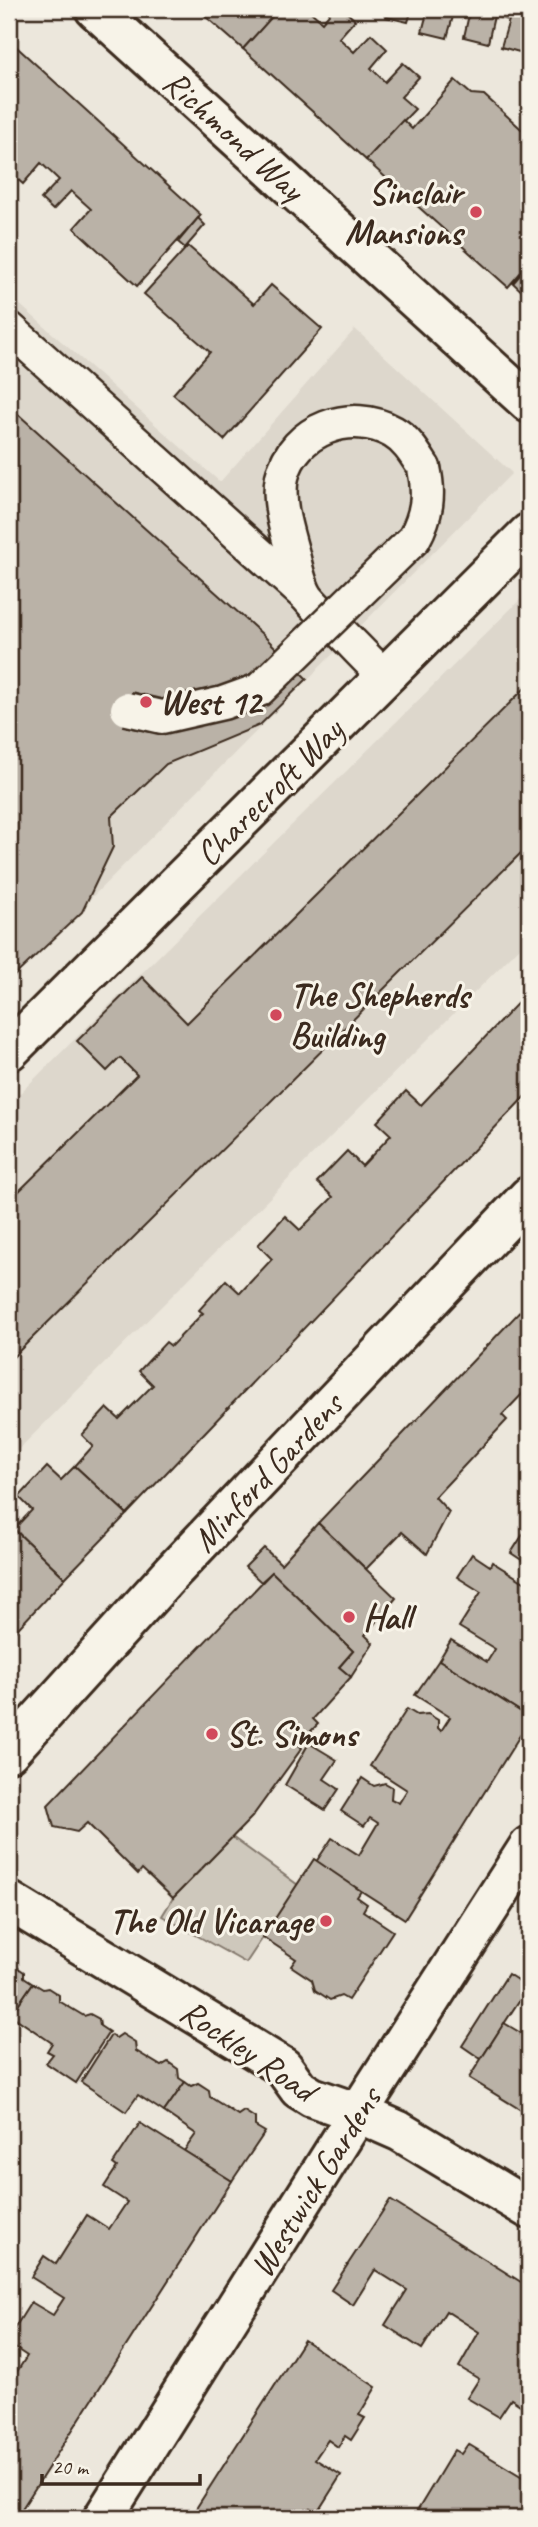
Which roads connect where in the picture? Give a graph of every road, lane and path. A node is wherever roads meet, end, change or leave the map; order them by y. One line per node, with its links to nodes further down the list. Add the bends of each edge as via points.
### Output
1 (95, 9): 3 (street, Richmond Way)
2 (9, 328): 5 (lane)
3 (529, 402)
4 (529, 533): 6 (street, Charecroft Way)
5 (306, 596): 6 (lane); 7 (lane, bridge, via 281,496 282,478 295,451 312,434 335,423 376,424 395,433 411,447 428,485 428,502 414,539 259,690 162,717)
6 (385, 677): 8 (street, Charecroft Way)
7 (127, 709)
8 (9, 1051)
9 (529, 1196): 10 (street, Minford Gardens)
10 (9, 1752)
11 (529, 1846): 13 (street, Westwick Gardens)
12 (9, 1902): 13 (street, Rockley Road, via 283,2067 299,2089 312,2097)
13 (358, 2113): 14 (street, Rockley Road, via 399,2131); 15 (street, Westwick Gardens)
14 (529, 2209)
15 (103, 2518)

